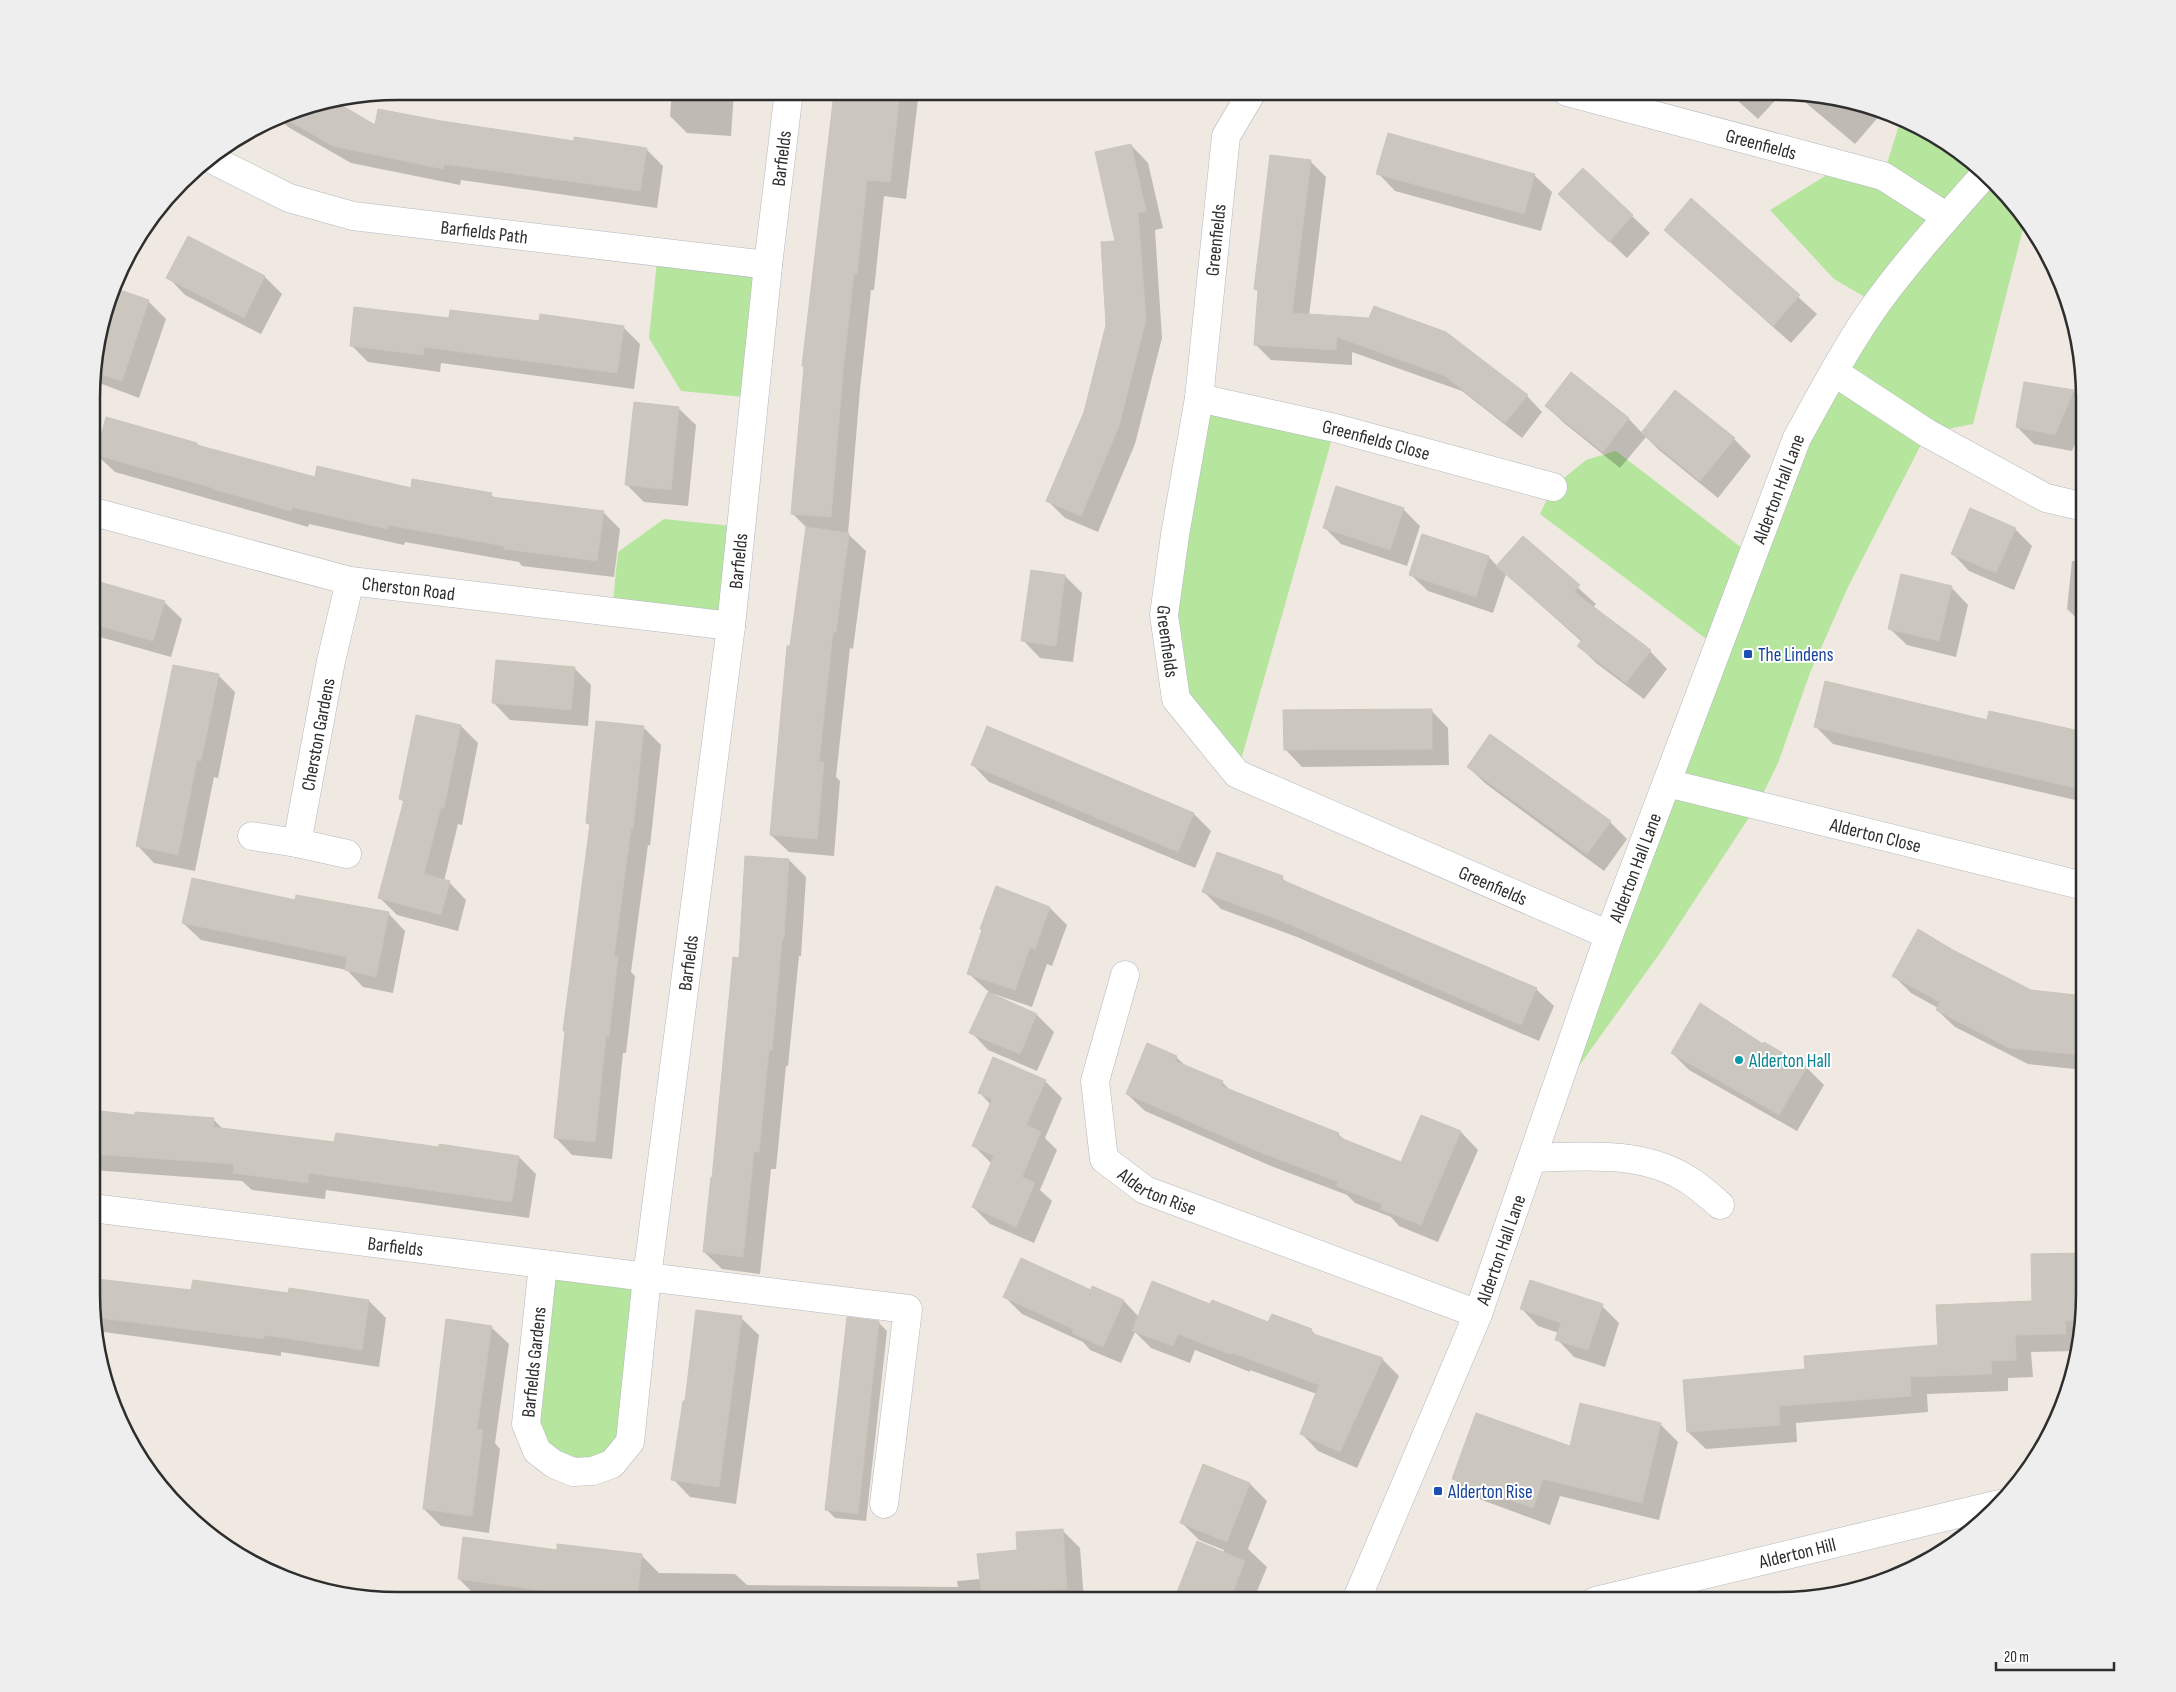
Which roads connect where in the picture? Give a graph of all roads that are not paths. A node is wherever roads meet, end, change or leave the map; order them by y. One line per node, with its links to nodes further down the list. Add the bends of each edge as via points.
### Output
1 (789, 100): 7 (street, Barfields)
2 (1247, 100): 9 (street, Greenfields, via 1226,136)
3 (1597, 100): 6 (street, Greenfields, via 1883,176)
4 (217, 162): 7 (street, Barfields Path, via 289,198 353,216)
5 (1980, 179): 6 (street, Alderton Hall Lane)
6 (1946, 217): 8 (street, Alderton Hall Lane, via 1877,304)
7 (768, 264): 14 (street, Barfields)
8 (1834, 372): 11 (street, via 1927,433 2046,498); 15 (street, Alderton Hall Lane, via 1797,438)
9 (1199, 398): 10 (street, Greenfields Close, via 1335,428); 20 (street, Greenfields, via 1164,615 1176,699 1237,774)
10 (1553, 487)
11 (2076, 505)
12 (100, 514): 13 (street, Cherston Road)
13 (350, 581): 14 (street, Cherston Road); 17 (street, Cherston Gardens)
14 (731, 626): 26 (street, Barfields)
15 (1667, 783): 19 (street, Alderton Close); 20 (street, Alderton Hall Lane)
16 (252, 836): 17 (street)
17 (297, 843): 18 (street)
18 (347, 854)
19 (2076, 884)
20 (1609, 935): 22 (street, Alderton Hall Lane)
21 (1125, 975): 27 (street, Alderton Rise, via 1095,1081 1104,1160 1145,1190)
22 (1532, 1158): 23 (street, via 1587,1156 1643,1161 1692,1182); 27 (street, Alderton Hall Lane)
23 (1720, 1205)
24 (100, 1209): 25 (street, Barfields)
25 (543, 1264): 26 (street, Barfields); 26 (street, Barfields Gardens, via 526,1424 537,1451 554,1464 573,1472 593,1471 612,1464 630,1442)
26 (647, 1277): 28 (street, via 908,1309)
27 (1478, 1314): 30 (street, Alderton Hall Lane)
28 (884, 1504)
29 (1987, 1507): 31 (street, Alderton Hill)
30 (1359, 1592)
31 (1632, 1592)

